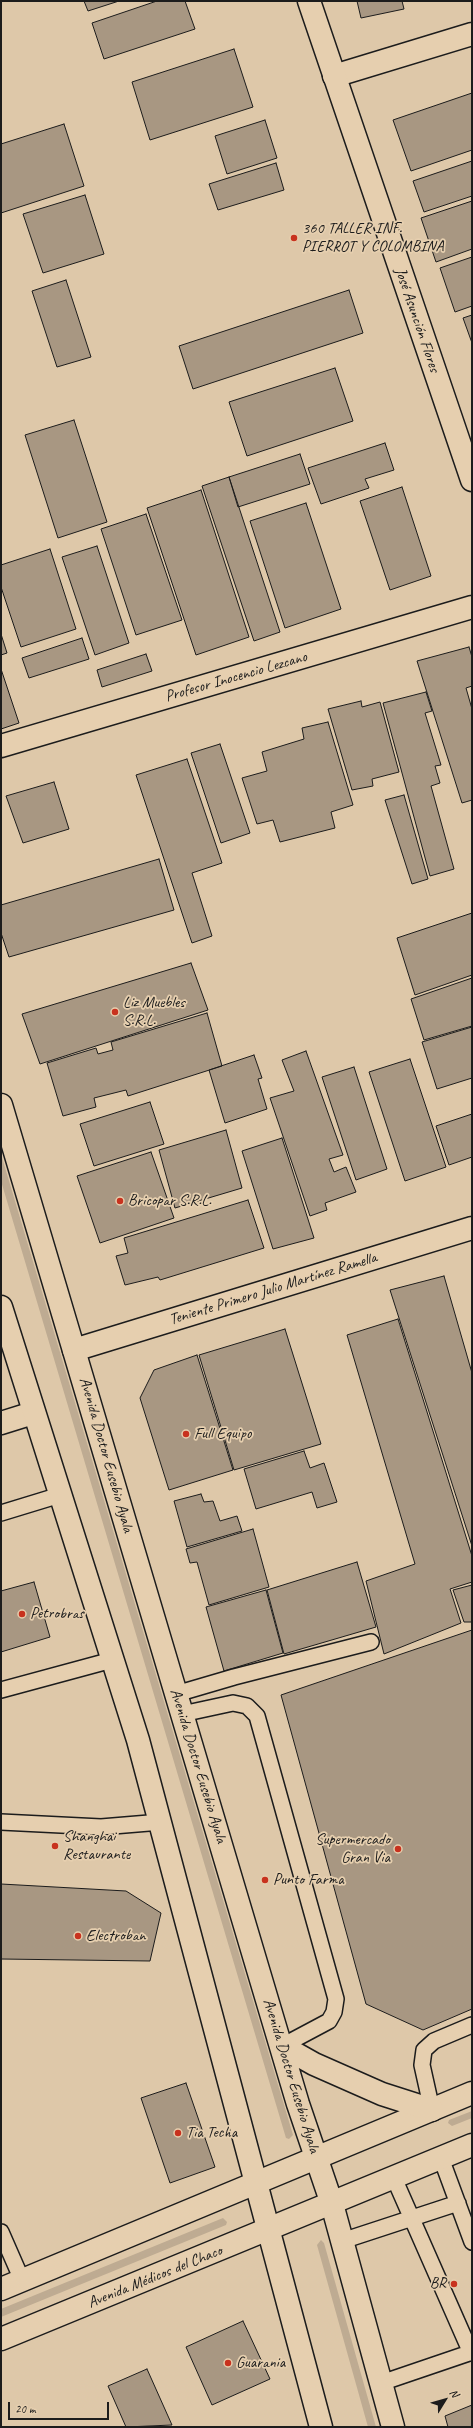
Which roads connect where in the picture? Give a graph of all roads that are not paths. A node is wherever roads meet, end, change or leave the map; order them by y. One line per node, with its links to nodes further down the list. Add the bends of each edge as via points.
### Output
1 (309, 1): 3 (main road, José Asunción Flores)
2 (472, 34): 3 (main road)
3 (334, 76): 4 (main road, José Asunción Flores)
4 (472, 480)
5 (472, 608): 6 (main road, Profesor Inocencio Lezcano)
6 (1, 746)
7 (1, 1105): 10 (main road, Avenida Doctor Eusebio Ayala)
8 (472, 1228): 10 (main road, Teniente Primero Julio Martínez Ramella)
9 (1, 1307): 11 (main road)
10 (74, 1350): 18 (main road, Avenida Doctor Eusebio Ayala)
11 (33, 1413): 12 (main road); 13 (main road)
12 (1, 1423)
13 (60, 1495): 14 (lane); 16 (main road)
14 (1, 1513)
15 (371, 1642): 18 (lane)
16 (112, 1660): 17 (lane); 20 (main road)
17 (1, 1690)
18 (179, 1704): 22 (main road, Avenida Doctor Eusebio Ayala); 22 (lane, via 233,1703 247,1706 257,1716 336,1999 334,2012 329,2021)
19 (1, 1822): 20 (lane, via 101,1827)
20 (161, 1822): 29 (main road)
21 (472, 2025): 24 (lane, via 434,2041 424,2050 422,2065)
22 (282, 2046): 24 (main road, via 314,2064 382,2094); 27 (main road, Avenida Doctor Eusebio Ayala)
23 (472, 2093): 24 (main road)
24 (432, 2110): 27 (main road)
25 (472, 2145): 26 (main road, Avenida Médicos del Chaco)
26 (441, 2158): 28 (main road, Avenida Médicos del Chaco); 30 (lane)
27 (315, 2159): 29 (main road); 31 (main road, Avenida Doctor Eusebio Ayala)
28 (394, 2178): 31 (main road, Avenida Médicos del Chaco); 32 (lane)
29 (257, 2182): 33 (main road); 37 (main road)
30 (458, 2203): 32 (lane); 36 (lane)
31 (332, 2204): 33 (main road, Avenida Médicos del Chaco); 35 (main road, Avenida Doctor Eusebio Ayala)
32 (412, 2218): 35 (lane); 40 (lane)
33 (268, 2231): 39 (main road, Avenida Médicos del Chaco); 42 (main road)
34 (1, 2232): 37 (lane)
35 (342, 2241): 41 (main road, Avenida Doctor Eusebio Ayala)
36 (472, 2242)
37 (22, 2280): 38 (main road)
38 (1, 2289)
39 (1, 2339)
40 (471, 2353): 41 (lane)
41 (381, 2383): 43 (main road, Avenida Doctor Eusebio Ayala)
42 (321, 2427)
43 (393, 2427)

